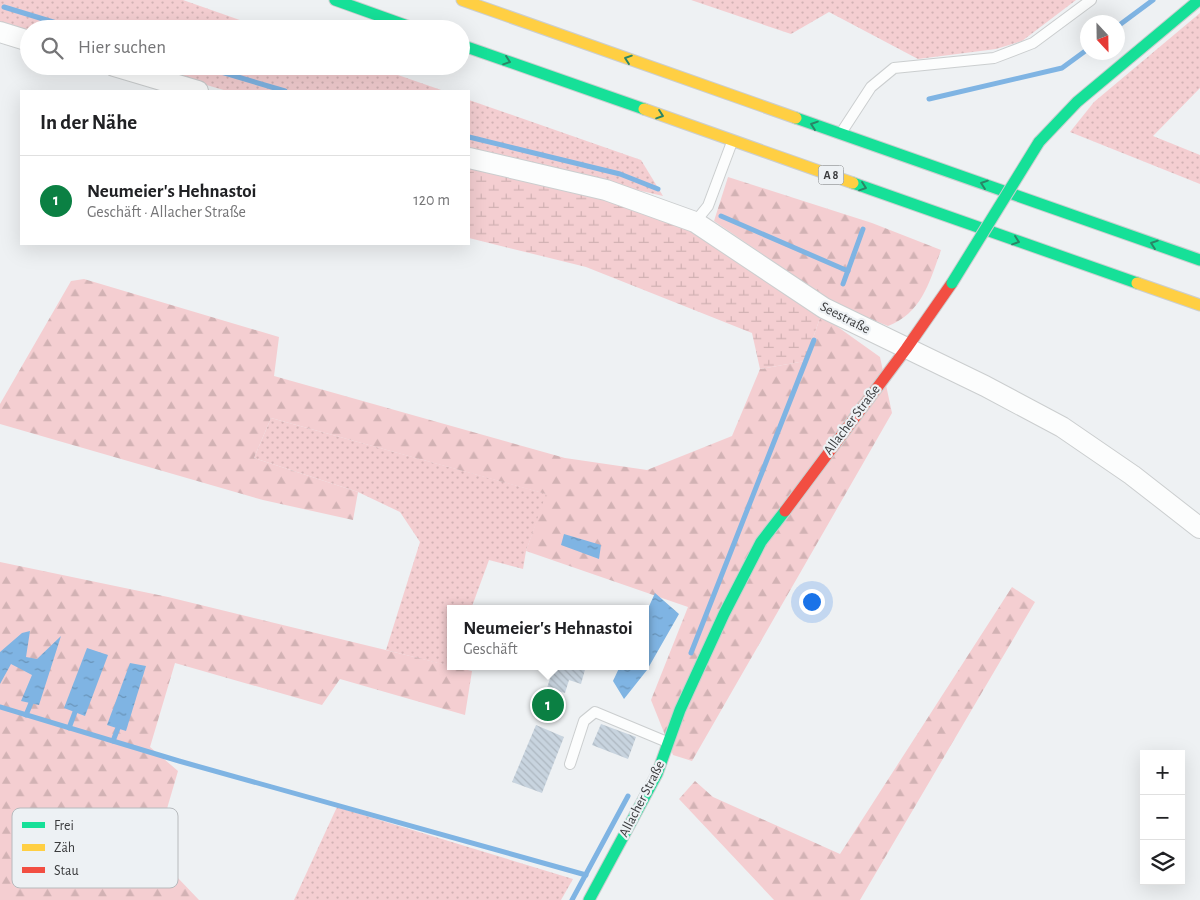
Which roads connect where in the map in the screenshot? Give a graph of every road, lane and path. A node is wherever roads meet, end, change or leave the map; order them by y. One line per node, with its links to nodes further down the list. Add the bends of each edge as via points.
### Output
1 (335, 0): 5 (main road)
2 (462, 0): 11 (main road, one-way to 2)
3 (1091, 0): 11 (lane, via 1033,43 994,58 894,68 871,87)
4 (1199, 0): 17 (main road, Allacher Straße, bridge, via 1077,102 1039,142 952,283)
5 (391, 20)
6 (0, 32): 7 (street)
7 (20, 38)
8 (470, 48): 12 (main road, A 8, one-way to 12)
9 (144, 75): 10 (street)
10 (195, 90)
11 (840, 134): 15 (main road, one-way to 11)
12 (733, 141): 14 (lane, via 708,206); 16 (main road, A 8, one-way to 16)
13 (470, 158): 14 (street, Seestraße, via 606,190)
14 (695, 222): 17 (street, Seestraße, via 824,308)
15 (1200, 260)
16 (1200, 305)
17 (906, 349): 18 (street, Seestraße, via 1062,427 1132,475); 19 (main road, Allacher Straße, via 761,542 720,622)
18 (1200, 528)
19 (668, 743): 20 (lane, via 595,712 584,721); 21 (main road, Allacher Straße, via 657,774)
20 (570, 764)
21 (589, 900)

